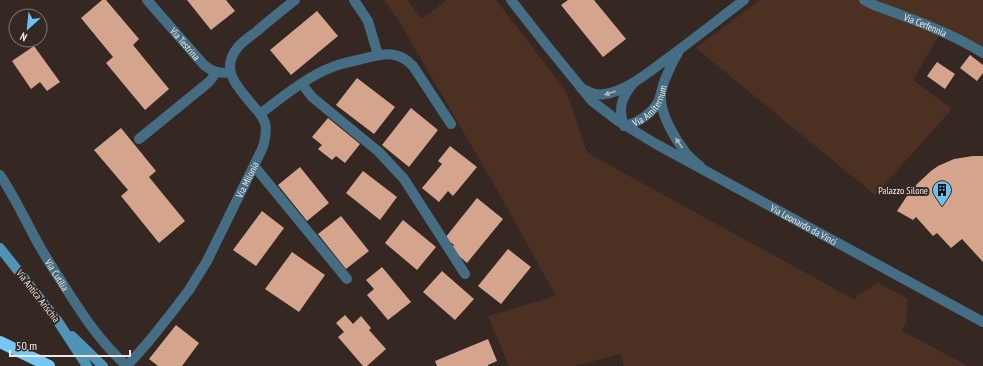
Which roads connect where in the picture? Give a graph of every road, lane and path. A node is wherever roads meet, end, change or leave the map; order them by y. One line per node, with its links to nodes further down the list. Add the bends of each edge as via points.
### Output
1 (148, 0): 10 (street, Via Testrina, via 201,62)
2 (295, 0): 11 (street, via 240,45 234,53)
3 (354, 0): 9 (street, via 368,21)
4 (511, 0): 14 (street, Via Amiternum)
5 (744, 0): 7 (street, Via Amiternum)
6 (864, 0): 8 (street, Via Cerfennia, via 939,30)
7 (681, 48): 12 (street, Via Amiternum); 15 (street, Via Amiternum)
8 (983, 53)
9 (378, 55): 13 (street, via 337,65); 17 (street, via 392,54 410,62)
10 (215, 72): 11 (street); 19 (street, via 209,82)
11 (230, 72): 16 (street, Via Milonia, via 235,83)
12 (637, 80): 14 (street, Via Amiternum, one-way to 14, via 624,88 600,95); 18 (street, via 622,102)
13 (302, 84): 16 (street); 24 (street, via 312,97 379,152 404,179)
14 (581, 88): 18 (street, Via Amiternum, via 598,106)
15 (661, 91): 18 (street, Via Amiternum, via 659,100 651,112); 21 (street, one-way to 15, via 688,155 675,136 663,111)
16 (260, 114): 20 (street, Via Milonia, via 266,133)
17 (451, 124)
18 (624, 126): 21 (street, Via Leonardo da Vinci)
19 (139, 140)
20 (254, 166): 25 (street); 32 (street, Via Milonia, via 193,284)
21 (706, 171): 27 (street, Via Leonardo da Vinci)
22 (0, 175): 32 (street, Via Cutilia, via 78,308 110,350)
23 (0, 248): 26 (main road, Via Antica Arischia)
24 (465, 274)
25 (348, 279)
26 (57, 320): 30 (main road, Via Antica Arischia); 31 (main road)
27 (983, 322)
28 (0, 342): 29 (highway)
29 (49, 366)
30 (87, 366)
31 (103, 366)
32 (127, 366)

